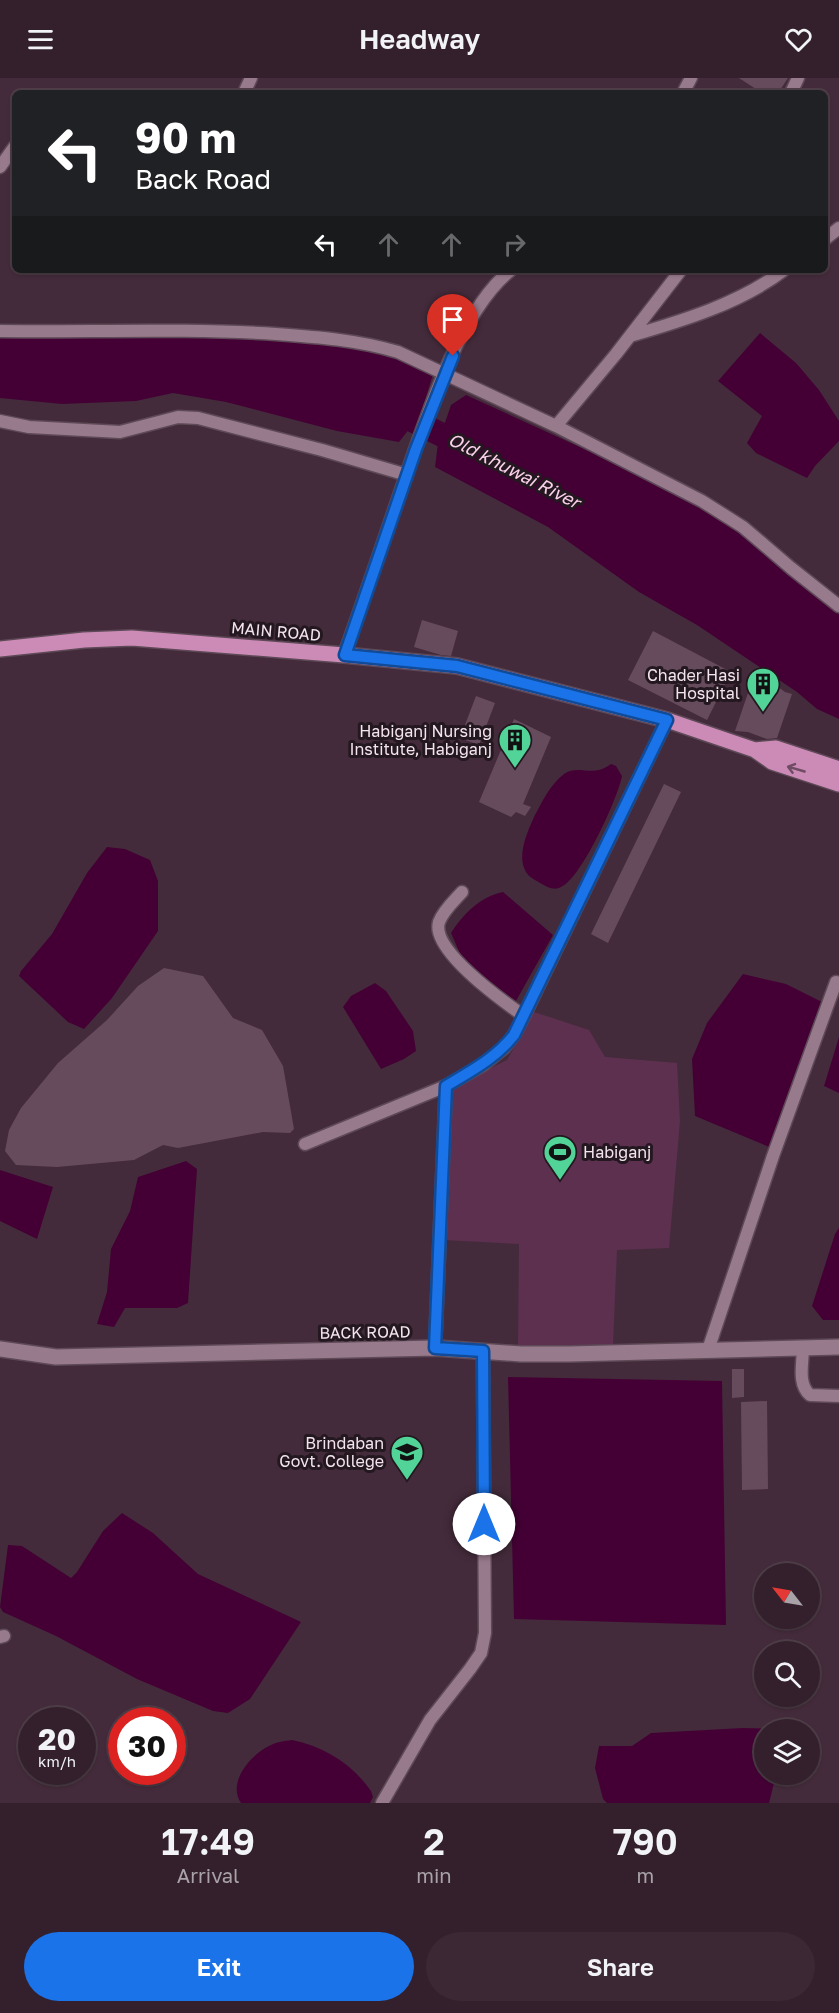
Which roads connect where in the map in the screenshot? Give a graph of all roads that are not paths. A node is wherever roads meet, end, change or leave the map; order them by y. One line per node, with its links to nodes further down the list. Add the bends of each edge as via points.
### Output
1 (12, 150): 2 (street)
2 (0, 167)
3 (508, 273): 8 (street, via 483,298)
4 (678, 273): 7 (street)
5 (780, 273): 7 (street, via 721,305)
6 (0, 331): 8 (street, via 221,330 328,338 390,350)
7 (630, 336): 10 (street)
8 (444, 374): 10 (street); 11 (street)
9 (0, 421): 11 (street, via 29,427 120,432 178,417 198,418)
10 (556, 426): 12 (street, via 702,501 743,527)
11 (407, 475): 14 (street)
12 (839, 606)
13 (0, 649): 14 (main road, MAIN ROAD, via 132,639)
14 (345, 655): 15 (main road, MAIN ROAD, via 457,666)
15 (667, 720): 16 (main road, MAIN ROAD); 21 (street)
16 (754, 750): 17 (main road, MAIN ROAD, via 776,748); 18 (main road, MAIN ROAD, one-way to 16, via 772,762)
17 (839, 769)
18 (839, 784)
19 (462, 892): 21 (street, via 443,914 438,933 463,967)
20 (836, 982): 28 (street)
21 (524, 1016): 22 (street, via 504,1048)
22 (446, 1086): 23 (street); 26 (street)
23 (305, 1144)
24 (803, 1347): 25 (street, BACK ROAD); 28 (street, BACK ROAD); 30 (street, via 804,1390 810,1395)
25 (839, 1347)
26 (435, 1348): 27 (street, BACK ROAD, via 56,1357); 29 (street, BACK ROAD)
27 (0, 1349)
28 (708, 1350): 29 (street, BACK ROAD, via 569,1354)
29 (483, 1351): 31 (street, via 485,1633 481,1653 430,1720)
30 (839, 1396)
31 (382, 1803)

